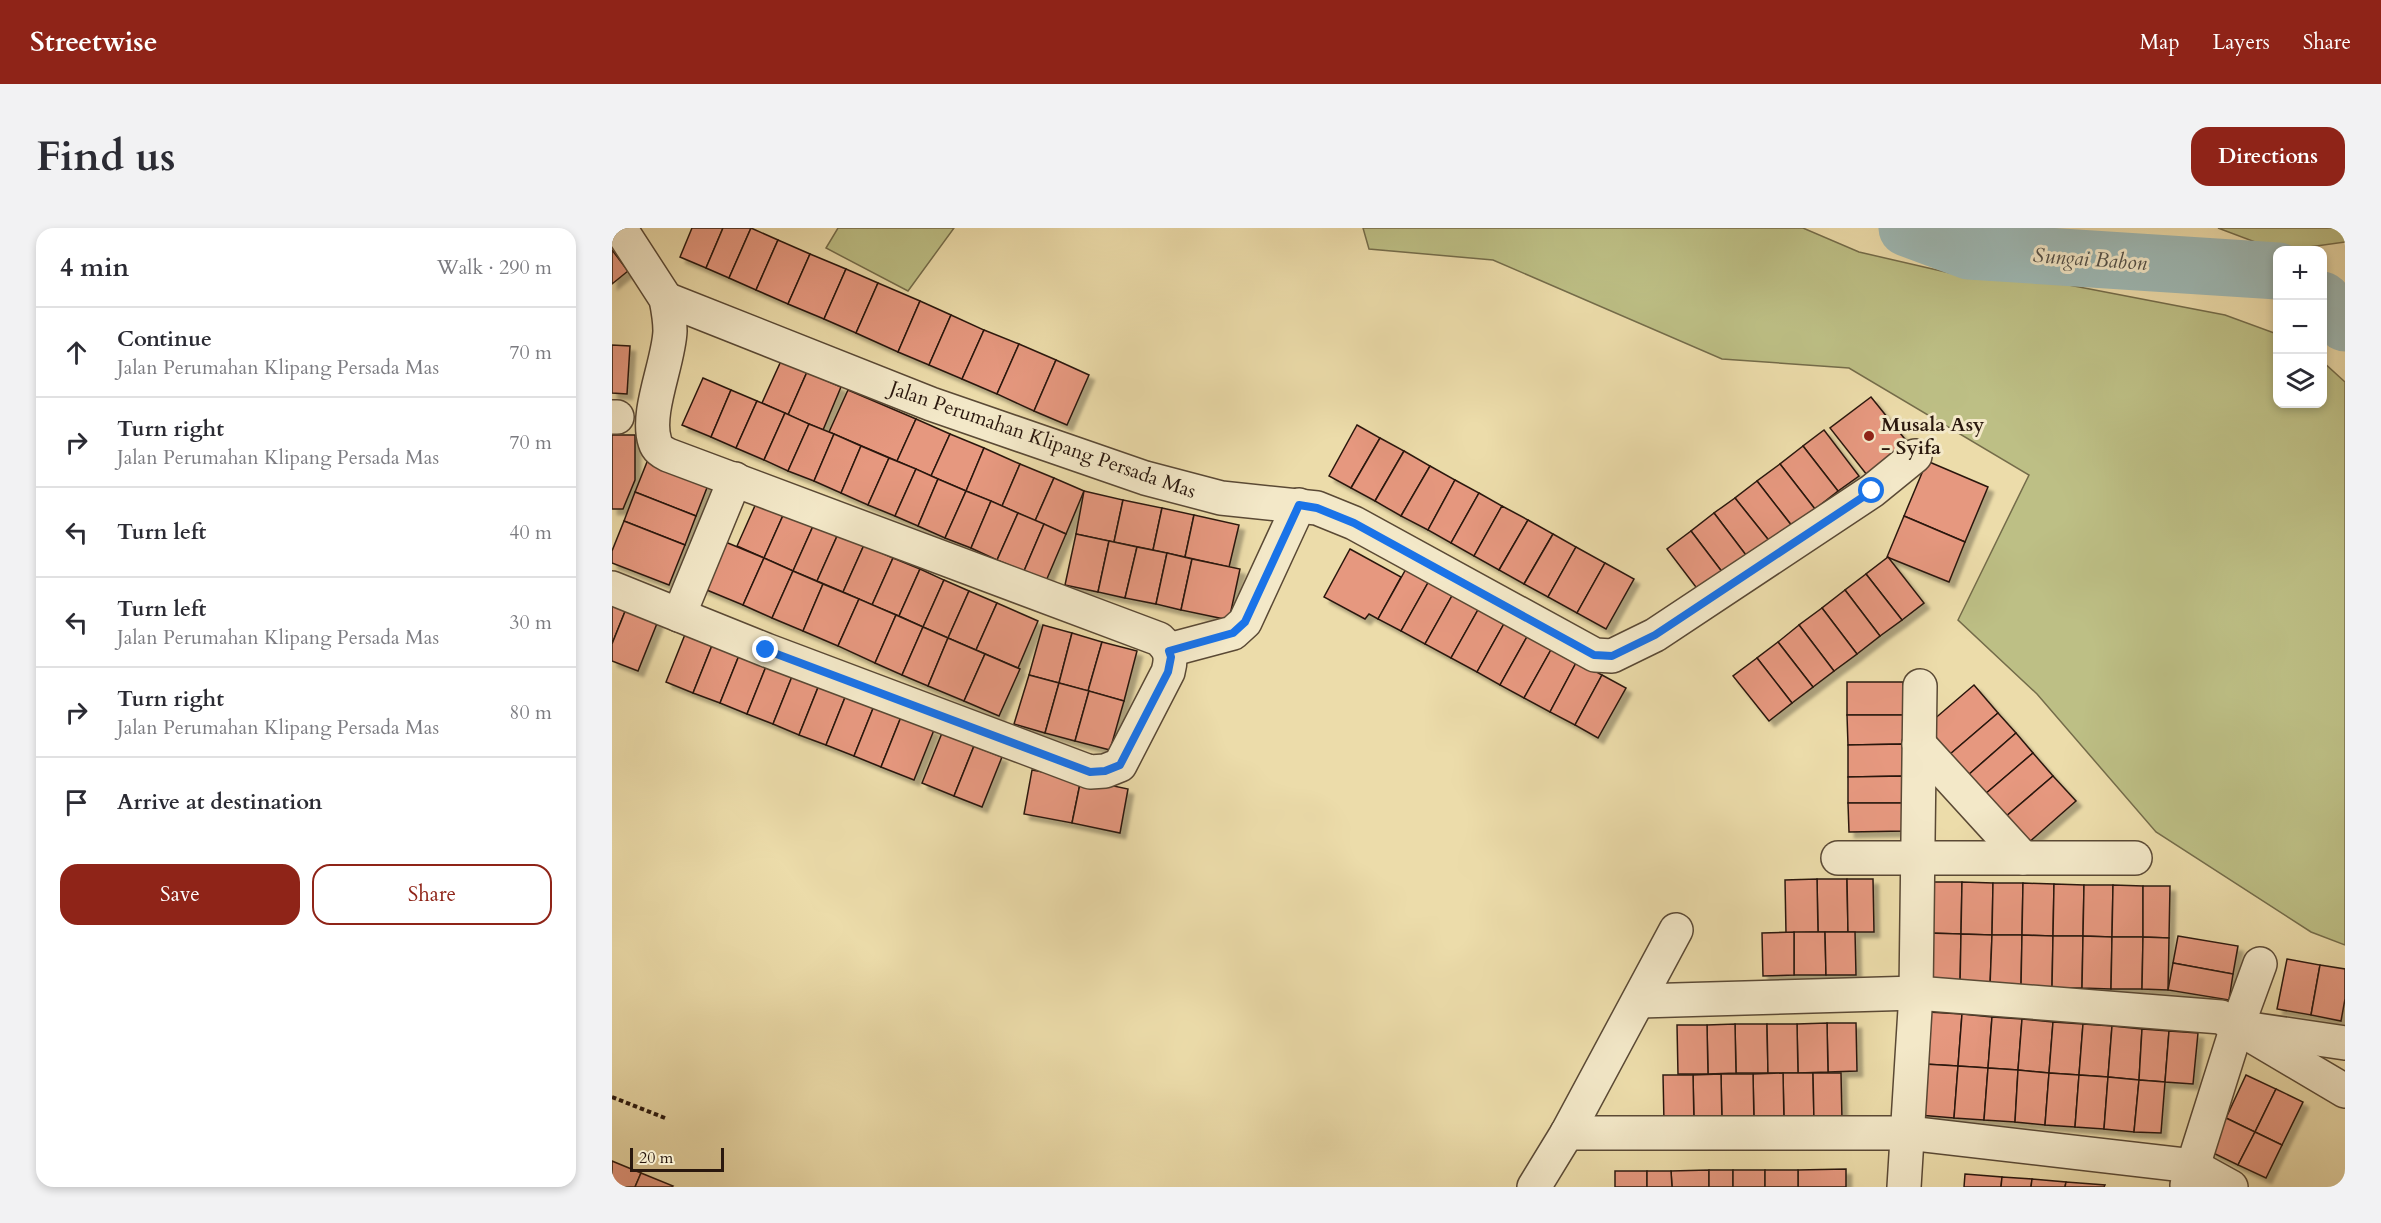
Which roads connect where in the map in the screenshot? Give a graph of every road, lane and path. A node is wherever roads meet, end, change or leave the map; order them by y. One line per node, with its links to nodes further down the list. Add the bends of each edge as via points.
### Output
1 (620, 228): 2 (street)
2 (666, 299): 4 (street, via 670,332 652,422 655,445 668,455); 5 (street, Jalan Perumahan Klipang Persada Mas, via 931,404 1145,478 1221,498)
3 (1915, 456): 5 (street, Jalan Perumahan Klipang Persada Mas, via 1872,491 1655,635 1612,656 1594,655 1354,523)
4 (735, 479): 7 (street); 8 (street, via 1159,639)
5 (1299, 505): 8 (street, via 1245,622 1233,633)
6 (612, 588): 7 (street)
7 (679, 615): 8 (street, via 1090,772 1120,765 1168,672)
8 (1169, 651)
9 (1920, 686): 10 (street)
10 (1919, 744): 12 (street); 13 (street)
11 (1838, 858): 12 (street)
12 (1917, 858): 13 (street); 17 (street)
13 (2023, 858): 14 (street)
14 (2135, 858)
15 (1676, 930): 18 (street)
16 (2260, 964): 19 (street)
17 (1916, 993): 18 (street); 19 (street, via 2221,1017); 25 (street)
18 (1640, 1001): 24 (street)
19 (2237, 1027): 20 (street); 21 (street); 26 (street)
20 (2345, 1043)
21 (2345, 1091)
22 (612, 1098): 23 (path)
23 (665, 1118)
24 (1567, 1133): 25 (street); 27 (street)
25 (1908, 1133): 26 (street); 28 (street)
26 (2190, 1176): 29 (street)
27 (1534, 1187)
28 (1904, 1187)
29 (2230, 1187)

